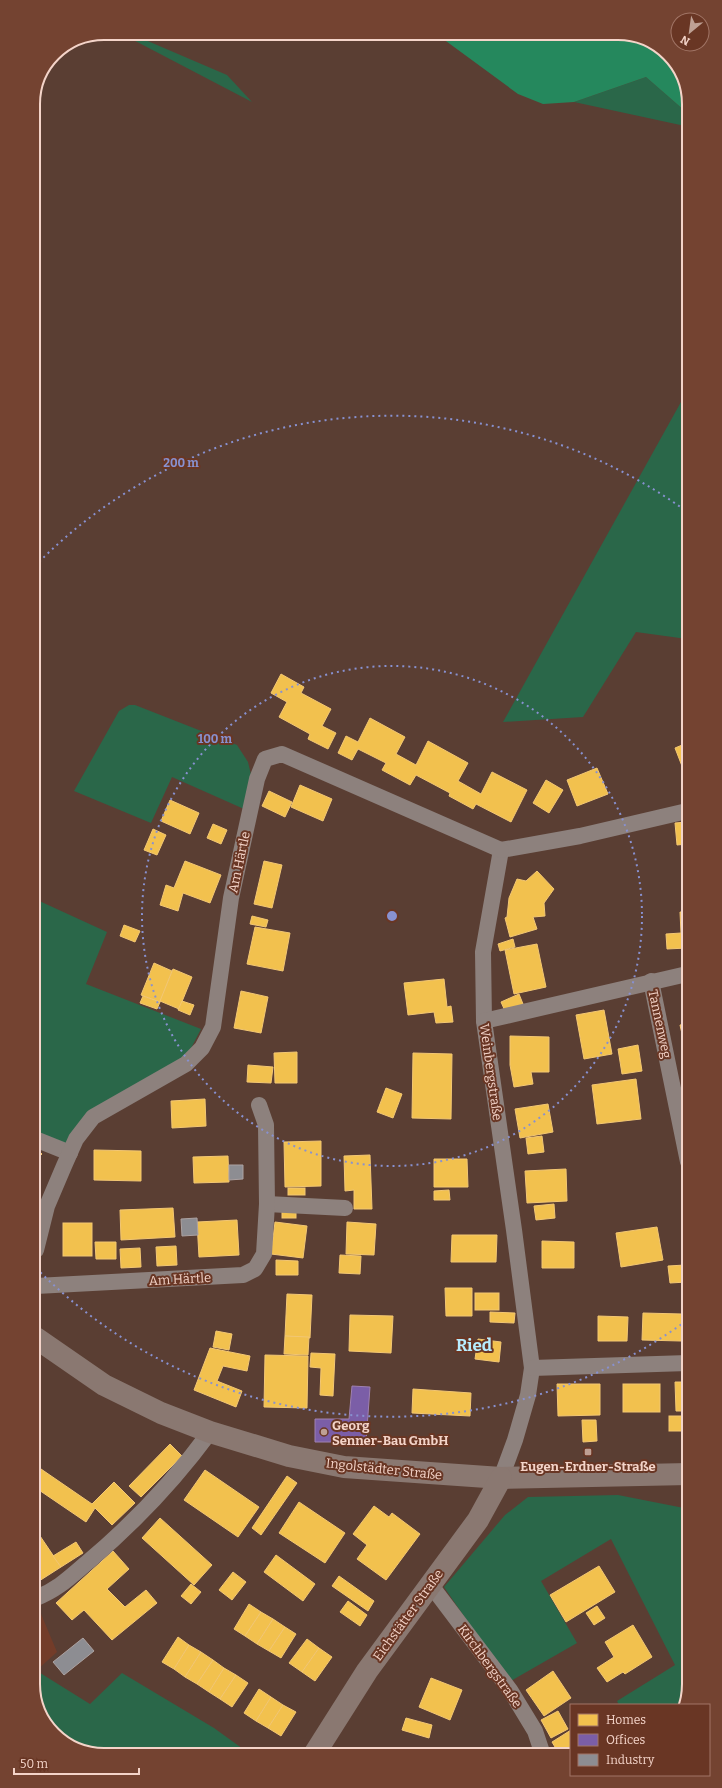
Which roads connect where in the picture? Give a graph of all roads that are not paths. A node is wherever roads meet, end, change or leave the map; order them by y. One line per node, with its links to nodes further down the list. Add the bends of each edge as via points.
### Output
1 (682, 812): 2 (street, via 580,836)
2 (501, 850): 5 (street, Weinbergstraße, via 483,952); 9 (street, Am Härtle, via 282,754 265,760 257,778 231,898 213,1027 202,1048 186,1064 93,1117 76,1139)
3 (682, 975): 4 (street, Tannenweg)
4 (651, 981): 5 (street, Tannenweg); 7 (street, Tannenweg)
5 (484, 1021): 16 (street, Weinbergstraße)
6 (259, 1105): 10 (street, Am Härtle, via 266,1125)
7 (682, 1133)
8 (40, 1141): 9 (street)
9 (70, 1153): 12 (street, Am Härtle, via 47,1206)
10 (267, 1204): 11 (street); 13 (street, Am Härtle, via 264,1254 255,1269 243,1275)
11 (345, 1208)
12 (40, 1234)
13 (40, 1286)
14 (40, 1341): 17 (main road, Ingolstädter Straße, via 104,1385 161,1413)
15 (682, 1363): 16 (street)
16 (532, 1368): 19 (street, Weinbergstraße, via 528,1395)
17 (210, 1432): 19 (main road, Ingolstädter Straße, via 276,1453 344,1467); 21 (street, via 156,1499 102,1550 52,1592)
18 (682, 1474): 19 (main road, Ingolstädter Straße)
19 (501, 1478): 20 (main road, Eichstätter Straße, via 478,1520)
20 (430, 1584): 22 (main road, Eichstätter Straße, via 367,1671); 23 (street, Kirchbergstraße, via 510,1690 535,1731)
21 (40, 1596)
22 (319, 1748)
23 (541, 1748)

